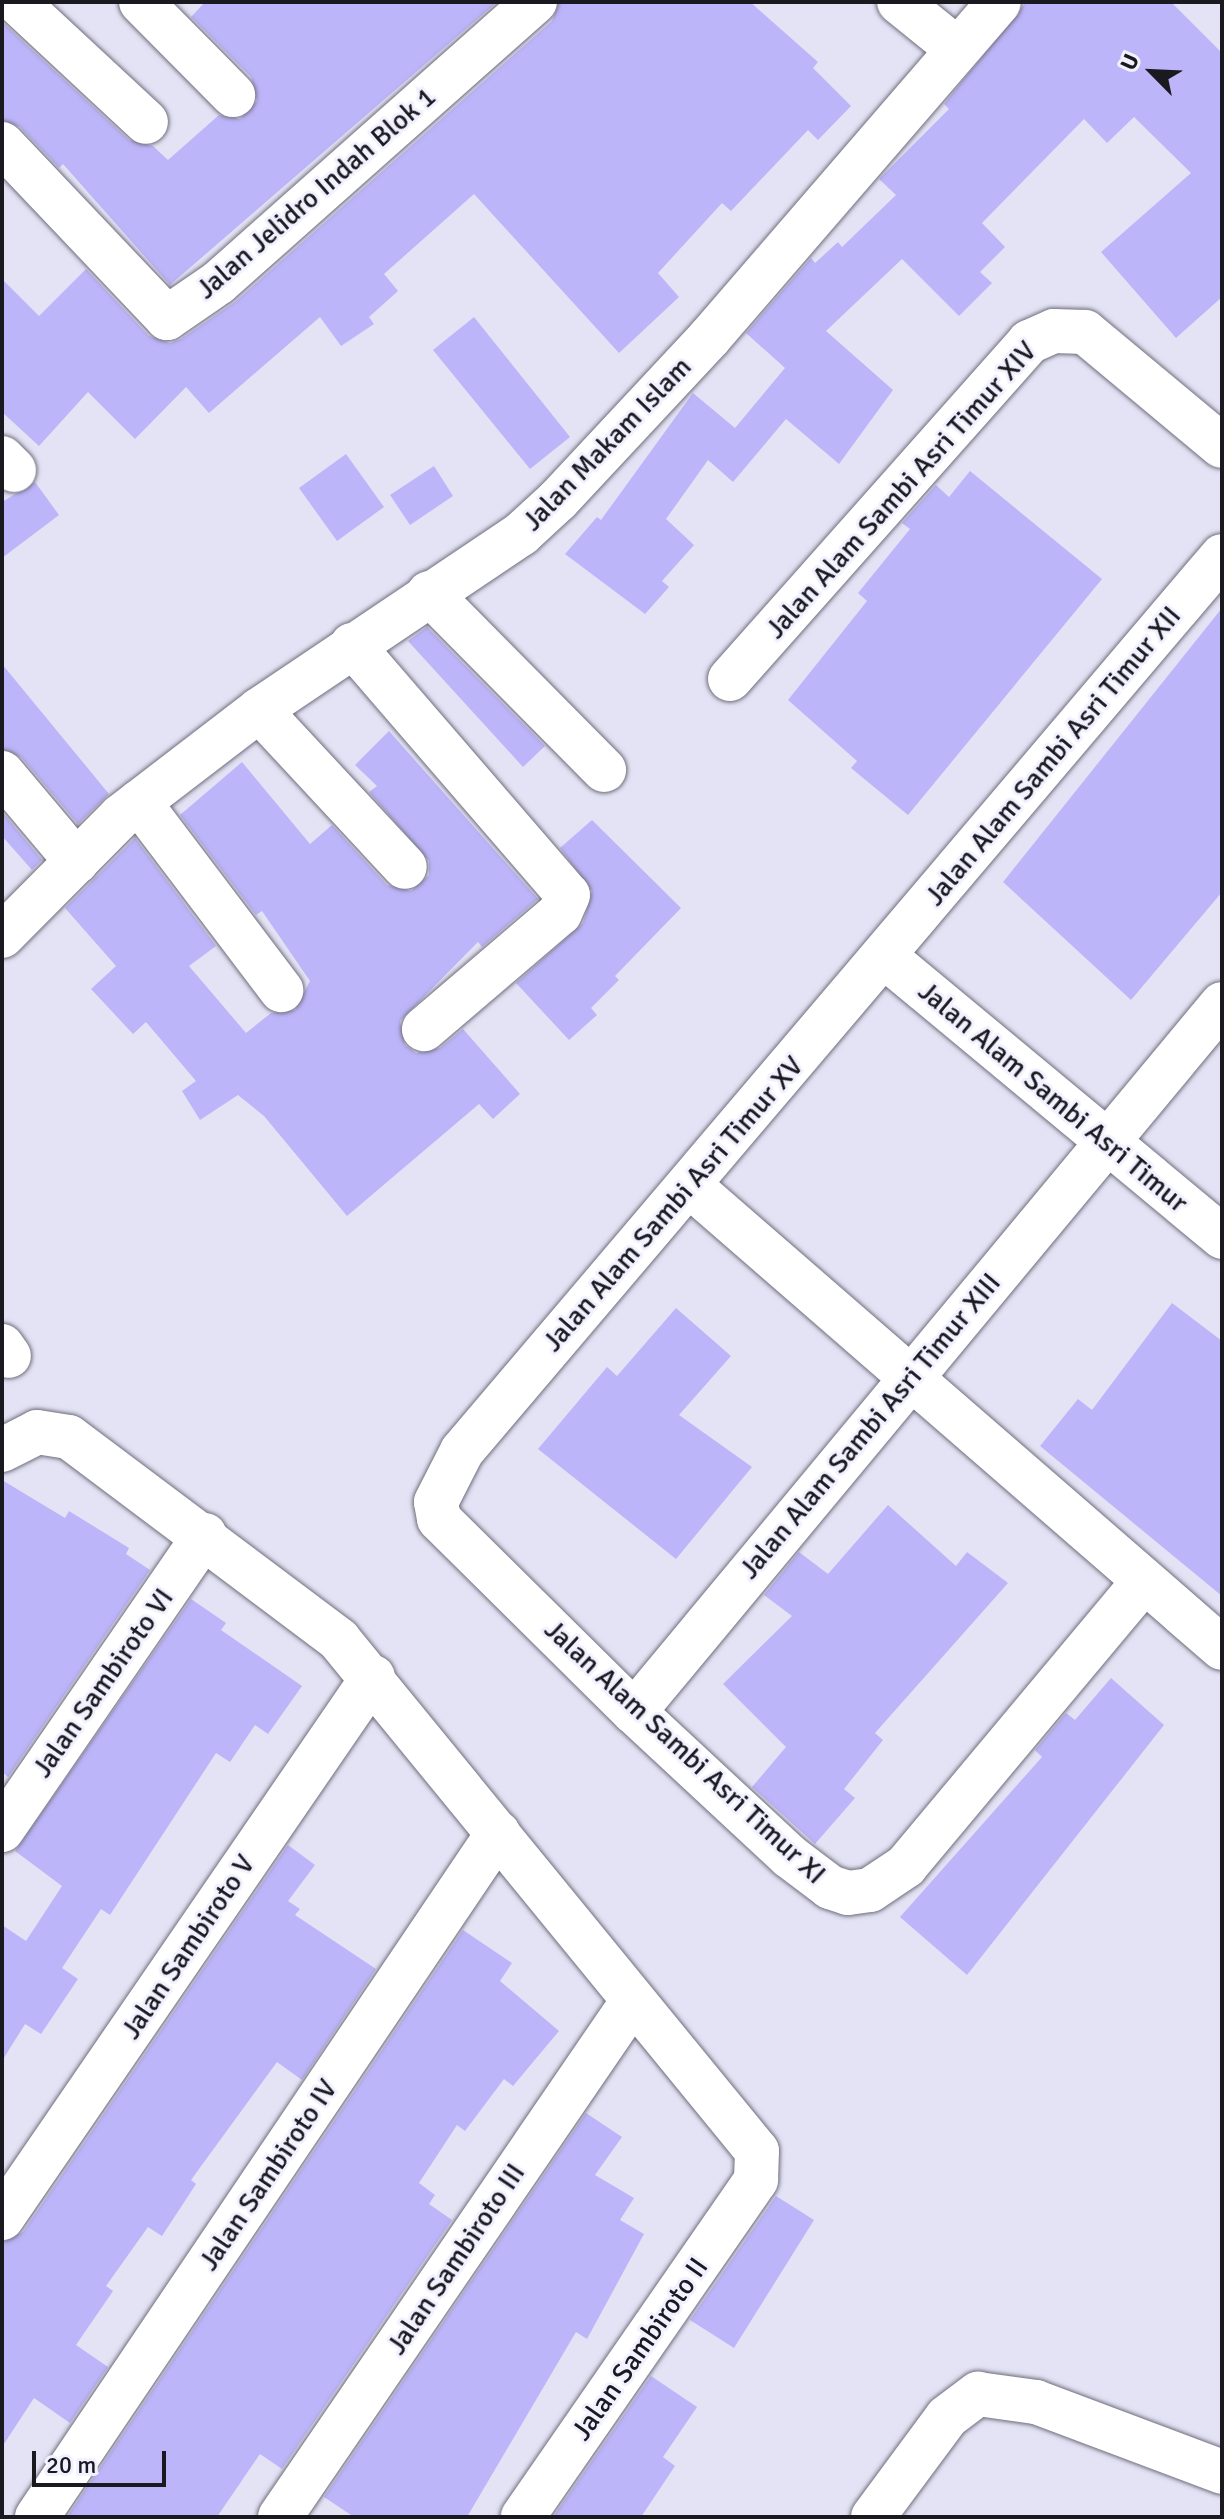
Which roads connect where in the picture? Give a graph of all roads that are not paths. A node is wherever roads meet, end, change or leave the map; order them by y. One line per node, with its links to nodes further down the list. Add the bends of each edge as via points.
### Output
1 (17, 2): 8 (street)
2 (141, 2): 7 (street)
3 (535, 2): 9 (street, Jalan Jelidro Indah Blok 1, via 174,326)
4 (899, 2): 6 (street)
5 (999, 2): 6 (street, Jalan Makam Islam)
6 (956, 48): 12 (street, Jalan Makam Islam, via 710,337 558,500 521,534)
7 (233, 95)
8 (146, 122)
9 (2, 144)
10 (1222, 446): 14 (street, Jalan Alam Sambi Asri Timur XIV, via 1085,332 1054,331 1029,342)
11 (1222, 556): 22 (street, Jalan Alam Sambi Asri Timur XII)
12 (429, 593): 13 (street, Jalan Makam Islam); 16 (street)
13 (352, 645): 15 (street, Jalan Makam Islam); 25 (street, via 568,895 560,913)
14 (730, 679)
15 (259, 710): 18 (street, Jalan Makam Islam); 20 (street)
16 (604, 770)
17 (2, 773): 19 (street)
18 (139, 802): 19 (street, Jalan Makam Islam); 23 (street)
19 (77, 862): 21 (street, Jalan Makam Islam)
20 (405, 867)
21 (2, 936)
22 (884, 956): 26 (street, Jalan Alam Sambi Asri Timur); 27 (street, Jalan Alam Sambi Asri Timur XV)
23 (281, 990)
24 (1222, 1004): 26 (street, Jalan Alam Sambi Asri Timur XIII)
25 (424, 1029)
26 (1106, 1141): 28 (street, Jalan Alam Sambi Asri Timur); 29 (street, Jalan Alam Sambi Asri Timur XIII)
27 (689, 1185): 29 (street); 31 (street, Jalan Alam Sambi Asri Timur XV)
28 (1222, 1237)
29 (910, 1378): 33 (street); 36 (street, Jalan Alam Sambi Asri Timur XIII)
30 (2, 1450): 32 (street, via 37,1432 69,1437)
31 (462, 1451): 36 (street, Jalan Alam Sambi Asri Timur XI, via 441,1482 439,1519)
32 (205, 1535): 35 (street, via 339,1640); 37 (street, Jalan Sambiroto VI)
33 (1144, 1581): 34 (street); 36 (street, Jalan Alam Sambi Asri Timur XI, via 906,1866 870,1890 830,1887)
34 (1222, 1648)
35 (373, 1677): 38 (street); 40 (street, Jalan Sambiroto V)
36 (634, 1712)
37 (2, 1830)
38 (498, 1833): 39 (street); 42 (street, Jalan Sambiroto IV)
39 (632, 2002): 43 (street, Jalan Sambiroto III); 44 (street, Jalan Sambiroto II, via 757,2151 756,2180)
40 (2, 2218)
41 (1222, 2472): 45 (street, via 1036,2402 978,2394 947,2417)
42 (37, 2517)
43 (280, 2517)
44 (523, 2517)
45 (873, 2517)

